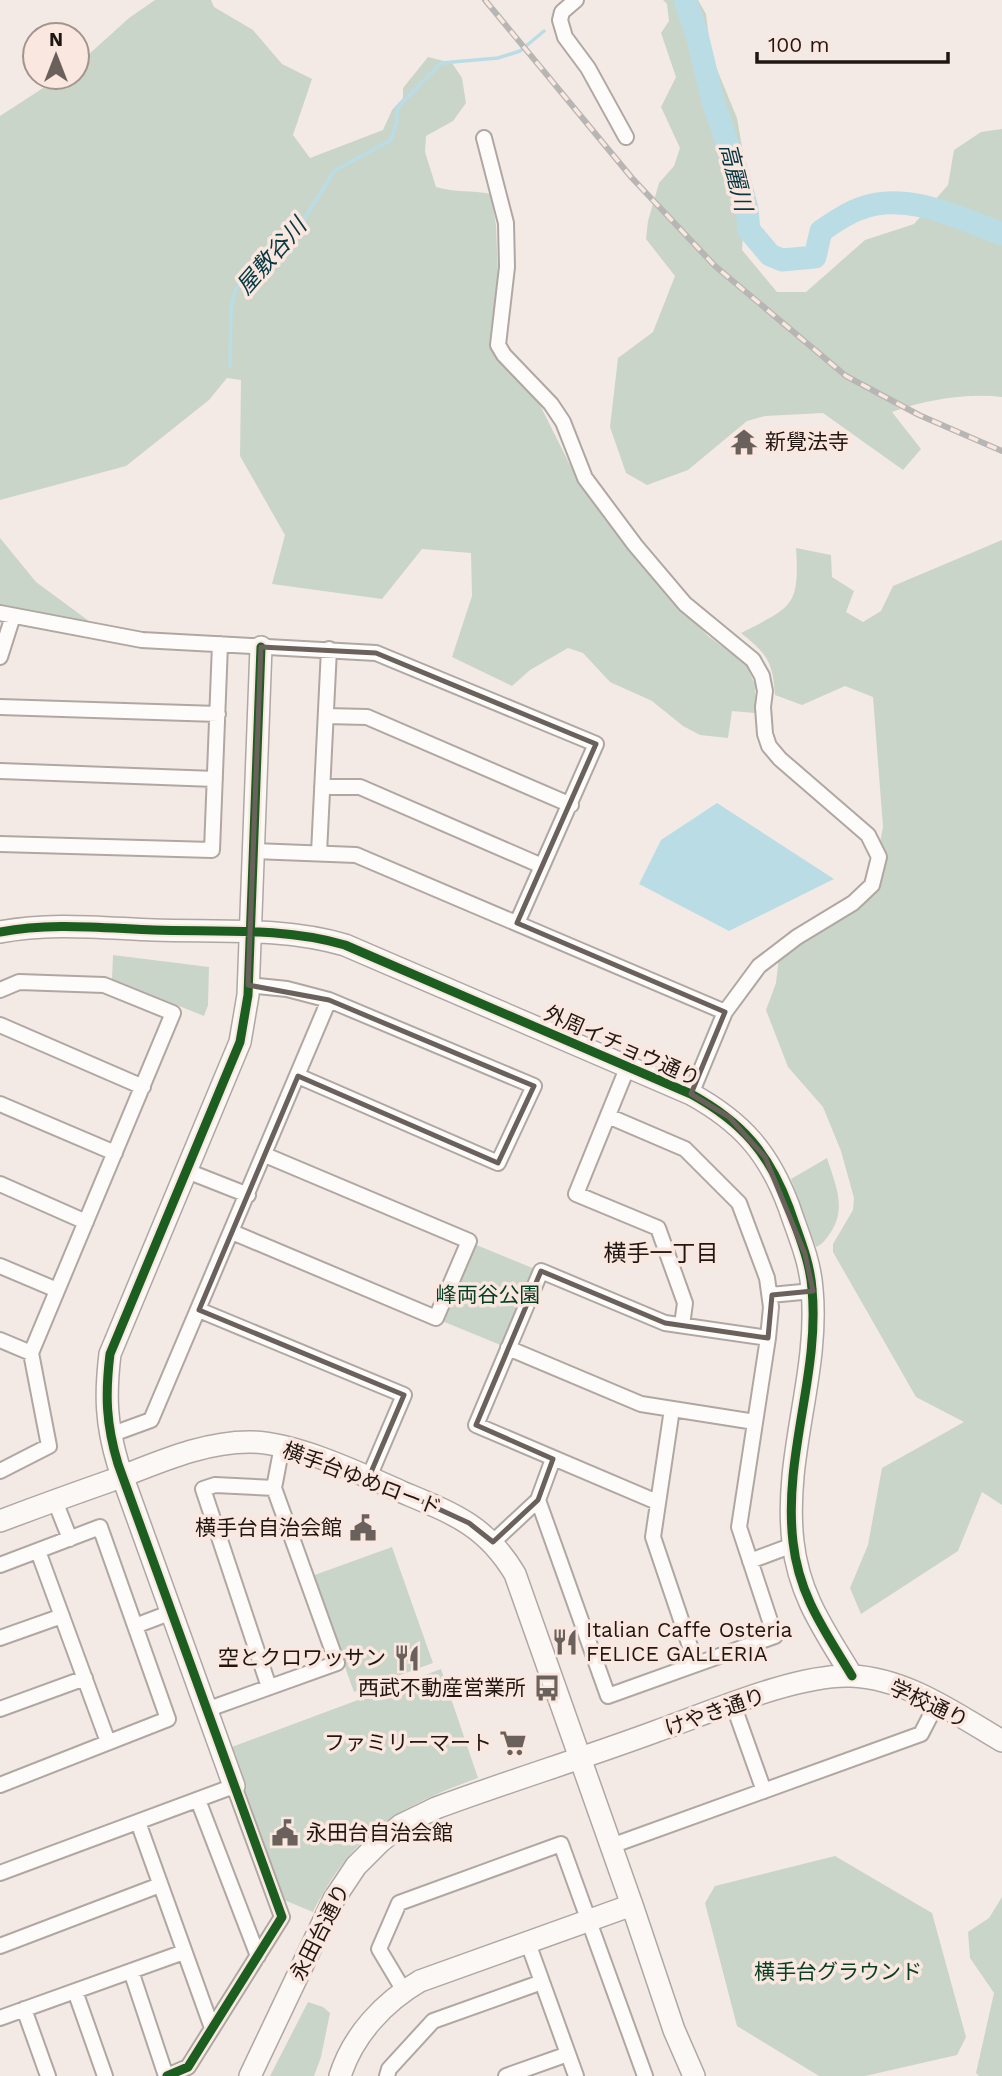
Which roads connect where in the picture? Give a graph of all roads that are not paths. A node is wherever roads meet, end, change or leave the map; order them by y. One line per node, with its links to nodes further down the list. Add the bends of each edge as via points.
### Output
1 (576, 0): 2 (street, via 562,12 561,27)
2 (626, 137)
3 (484, 138): 26 (street, via 506,223 507,267 498,345 551,404 585,478 635,545 685,604 753,660 764,683 763,722 769,746 868,835 879,857 872,885 853,903 770,957)
4 (6, 615): 5 (street, via 142,640); 8 (street)
5 (220, 644): 6 (street); 10 (street)
6 (261, 647): 7 (street); 17 (street)
7 (329, 649): 11 (street); 15 (street, via 376,653 596,744)
8 (0, 657)
9 (0, 707): 10 (street)
10 (218, 714): 13 (street)
11 (326, 716): 14 (street); 15 (street, via 367,717)
12 (0, 771): 13 (street)
13 (215, 779): 16 (street, via 212,850)
14 (322, 787): 18 (street); 19 (street, via 360,787)
15 (571, 805): 19 (street)
16 (0, 844)
17 (254, 851): 18 (street); 22 (street)
18 (319, 853): 20 (street, via 356,855)
19 (542, 866): 20 (street)
20 (517, 923): 26 (street)
21 (0, 932): 22 (street, 外周イチョウ通り, via 43,927)
22 (250, 933): 23 (street); 28 (street, 外周イチョウ通り, via 296,935 345,945)
23 (248, 985): 25 (street); 36 (street, via 240,1042)
24 (0, 990): 30 (street, via 19,982 104,985 173,1013)
25 (329, 1000): 29 (street); 29 (street, via 534,1086 498,1163)
26 (725, 1012): 31 (street)
27 (0, 1025): 30 (street)
28 (628, 1066): 31 (street, 外周イチョウ通り); 33 (street)
29 (298, 1076): 35 (street)
30 (143, 1087): 34 (street)
31 (691, 1094): 43 (street, 外周イチョウ通り, via 729,1117 765,1157 806,1254)
32 (0, 1104): 34 (street)
33 (608, 1116): 44 (street, via 685,1149 739,1203); 46 (street, via 576,1194 658,1228 685,1303)
34 (114, 1153): 39 (street)
35 (265, 1155): 38 (street); 40 (street, via 469,1241 436,1318)
36 (187, 1171): 38 (street); 53 (street, via 110,1354 106,1409)
37 (0, 1185): 39 (street)
38 (248, 1195): 40 (street)
39 (86, 1222): 42 (street)
40 (232, 1232): 45 (street)
41 (0, 1266): 42 (street)
42 (57, 1290): 50 (street)
43 (813, 1291): 44 (street); 66 (street, 外周イチョウ通り, via 813,1338 790,1484)
44 (770, 1295): 47 (street)
45 (199, 1310): 53 (street, via 151,1420); 58 (street, via 404,1395)
46 (682, 1325): 47 (street); 49 (street, via 665,1323 541,1271)
47 (768, 1338): 52 (street)
48 (0, 1340): 50 (street)
49 (509, 1348): 51 (street, via 640,1404); 55 (street, via 476,1425)
50 (31, 1353): 56 (street, via 49,1446)
51 (672, 1409): 52 (street); 62 (street)
52 (755, 1422): 68 (street, via 738,1527)
53 (110, 1435): 57 (street)
54 (282, 1446): 57 (street, 横手台ゆめロード, via 252,1442 212,1446); 58 (street, 横手台ゆめロード); 59 (street)
55 (553, 1459): 60 (street); 62 (street)
56 (0, 1471)
57 (123, 1476): 61 (street, 横手台ゆめロード); 70 (street)
58 (369, 1477): 65 (street, 横手台ゆめロード, via 469,1523)
59 (274, 1488): 77 (street, via 337,1663); 77 (street, via 215,1485 202,1489)
60 (538, 1500): 65 (street); 74 (street, via 608,1696)
61 (55, 1501): 63 (street, 横手台ゆめロード); 64 (street)
62 (657, 1502): 74 (street, via 653,1537)
63 (0, 1521)
64 (70, 1539): 67 (street); 72 (street, via 100,1527)
65 (493, 1542): 84 (street, 横手台ゆめロード, via 514,1574)
66 (793, 1545): 68 (street); 75 (street, 外周イチョウ通り, via 810,1608)
67 (38, 1551): 69 (street); 71 (street)
68 (750, 1561): 74 (street, via 775,1636)
69 (0, 1565)
70 (172, 1612): 72 (street); 81 (street)
71 (62, 1616): 73 (street); 76 (street)
72 (135, 1626): 83 (street, via 168,1719)
73 (0, 1638)
74 (696, 1664)
75 (852, 1676): 78 (street, 学校通り, via 895,1685); 79 (street, けやき通り, via 814,1679)
76 (85, 1678): 80 (street); 83 (street)
77 (269, 1687): 81 (street)
78 (937, 1703): 82 (street, 学校通り); 87 (street, via 921,1734)
79 (733, 1704): 84 (street, けやき通り); 87 (street)
80 (0, 1709)
81 (206, 1710): 86 (street)
82 (1002, 1741)
83 (108, 1742): 85 (street)
84 (580, 1759): 90 (street, 横手台ゆめロード); 110 (street, 永田台通り, via 436,1808 401,1825 380,1842 356,1866 334,1899)
85 (0, 1784)
86 (234, 1786): 88 (street); 98 (street, via 282,1917)
87 (764, 1791): 90 (street)
88 (198, 1800): 89 (street); 98 (street)
89 (138, 1822): 91 (street); 92 (street)
90 (611, 1846): 93 (street, 横手台ゆめロード)
91 (0, 1873)
92 (160, 1885): 96 (street); 97 (street)
93 (632, 1905): 94 (street); 116 (street, 横手台ゆめロード)
94 (590, 1920): 95 (street); 102 (street, via 561,1844 399,1903 379,1949); 115 (street)
95 (528, 1943): 100 (street); 102 (street, via 420,1981)
96 (0, 1946)
97 (184, 1952): 99 (street); 105 (street)
98 (258, 1956): 105 (street)
99 (131, 1971): 101 (street); 109 (street)
100 (542, 1982): 106 (street); 112 (street, via 433,2021)
101 (75, 1991): 103 (street); 108 (street)
102 (404, 1991): 111 (street, via 365,2028)
103 (24, 2009): 104 (street); 107 (street)
104 (0, 2018)
105 (212, 2028): 109 (street, via 188,2067)
106 (568, 2054): 113 (street); 114 (street)
107 (48, 2076)
108 (105, 2076)
109 (167, 2076)
110 (250, 2076)
111 (340, 2076)
112 (387, 2076)
113 (506, 2076)
114 (576, 2076)
115 (645, 2076)
116 (694, 2076)

